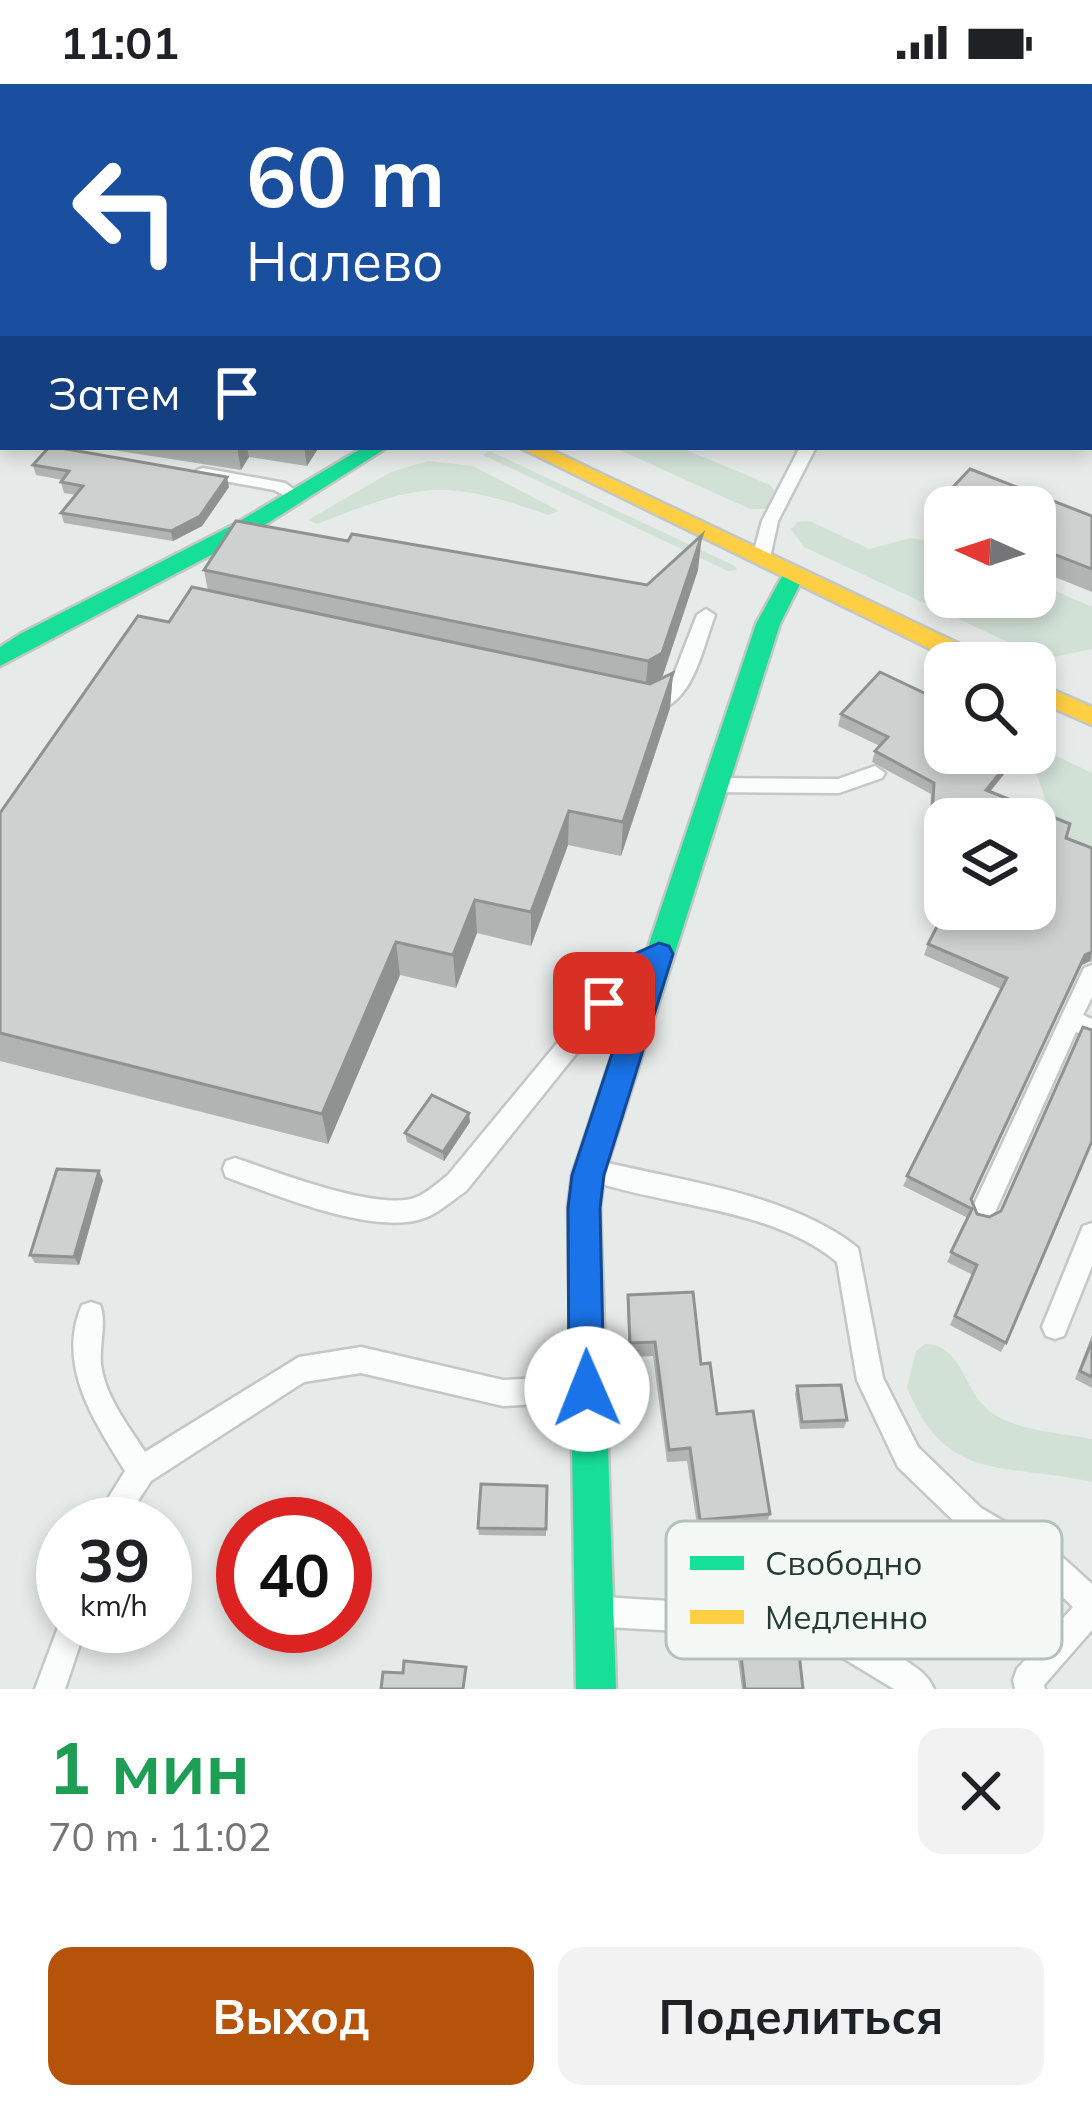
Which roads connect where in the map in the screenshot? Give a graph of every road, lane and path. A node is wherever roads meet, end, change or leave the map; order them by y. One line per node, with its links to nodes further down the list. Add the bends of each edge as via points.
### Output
1 (373, 450): 5 (main road)
2 (535, 450): 6 (main road)
3 (806, 450): 6 (lane, via 770,521)
4 (191, 471): 5 (lane)
5 (295, 496): 10 (main road)
6 (761, 558): 7 (main road)
7 (794, 574): 9 (main road); 15 (main road, via 768,624)
8 (706, 615): 12 (lane, via 676,691 648,707)
9 (935, 642)
10 (0, 658)
11 (1056, 700): 13 (main road)
12 (625, 702)
13 (1092, 717)
14 (875, 773): 15 (lane, via 831,787)
15 (713, 785): 16 (main road)
16 (659, 954): 19 (lane, via 633,967 457,1183 421,1208 363,1206); 20 (main road)
17 (1092, 974): 18 (lane)
18 (1081, 1024): 21 (lane)
19 (235, 1168)
20 (589, 1169): 25 (main road); 28 (lane, via 839,1243 849,1256 870,1380 908,1457)
21 (982, 1211)
22 (1092, 1234): 24 (lane)
23 (91, 1314): 26 (lane, via 87,1376)
24 (1055, 1328)
25 (587, 1389): 26 (lane, via 503,1394 361,1360 299,1370); 31 (main road)
26 (141, 1472): 27 (lane)
27 (124, 1497)
28 (976, 1521)
29 (1062, 1577): 30 (lane)
30 (1092, 1606): 33 (lane)
31 (594, 1611): 32 (lane); 38 (main road)
32 (666, 1614)
33 (1062, 1641)
34 (62, 1653): 37 (lane)
35 (884, 1659): 39 (lane)
36 (1046, 1659): 40 (lane, via 1028,1680)
37 (50, 1689)
38 (596, 1689)
39 (919, 1689)
40 (1030, 1689)

